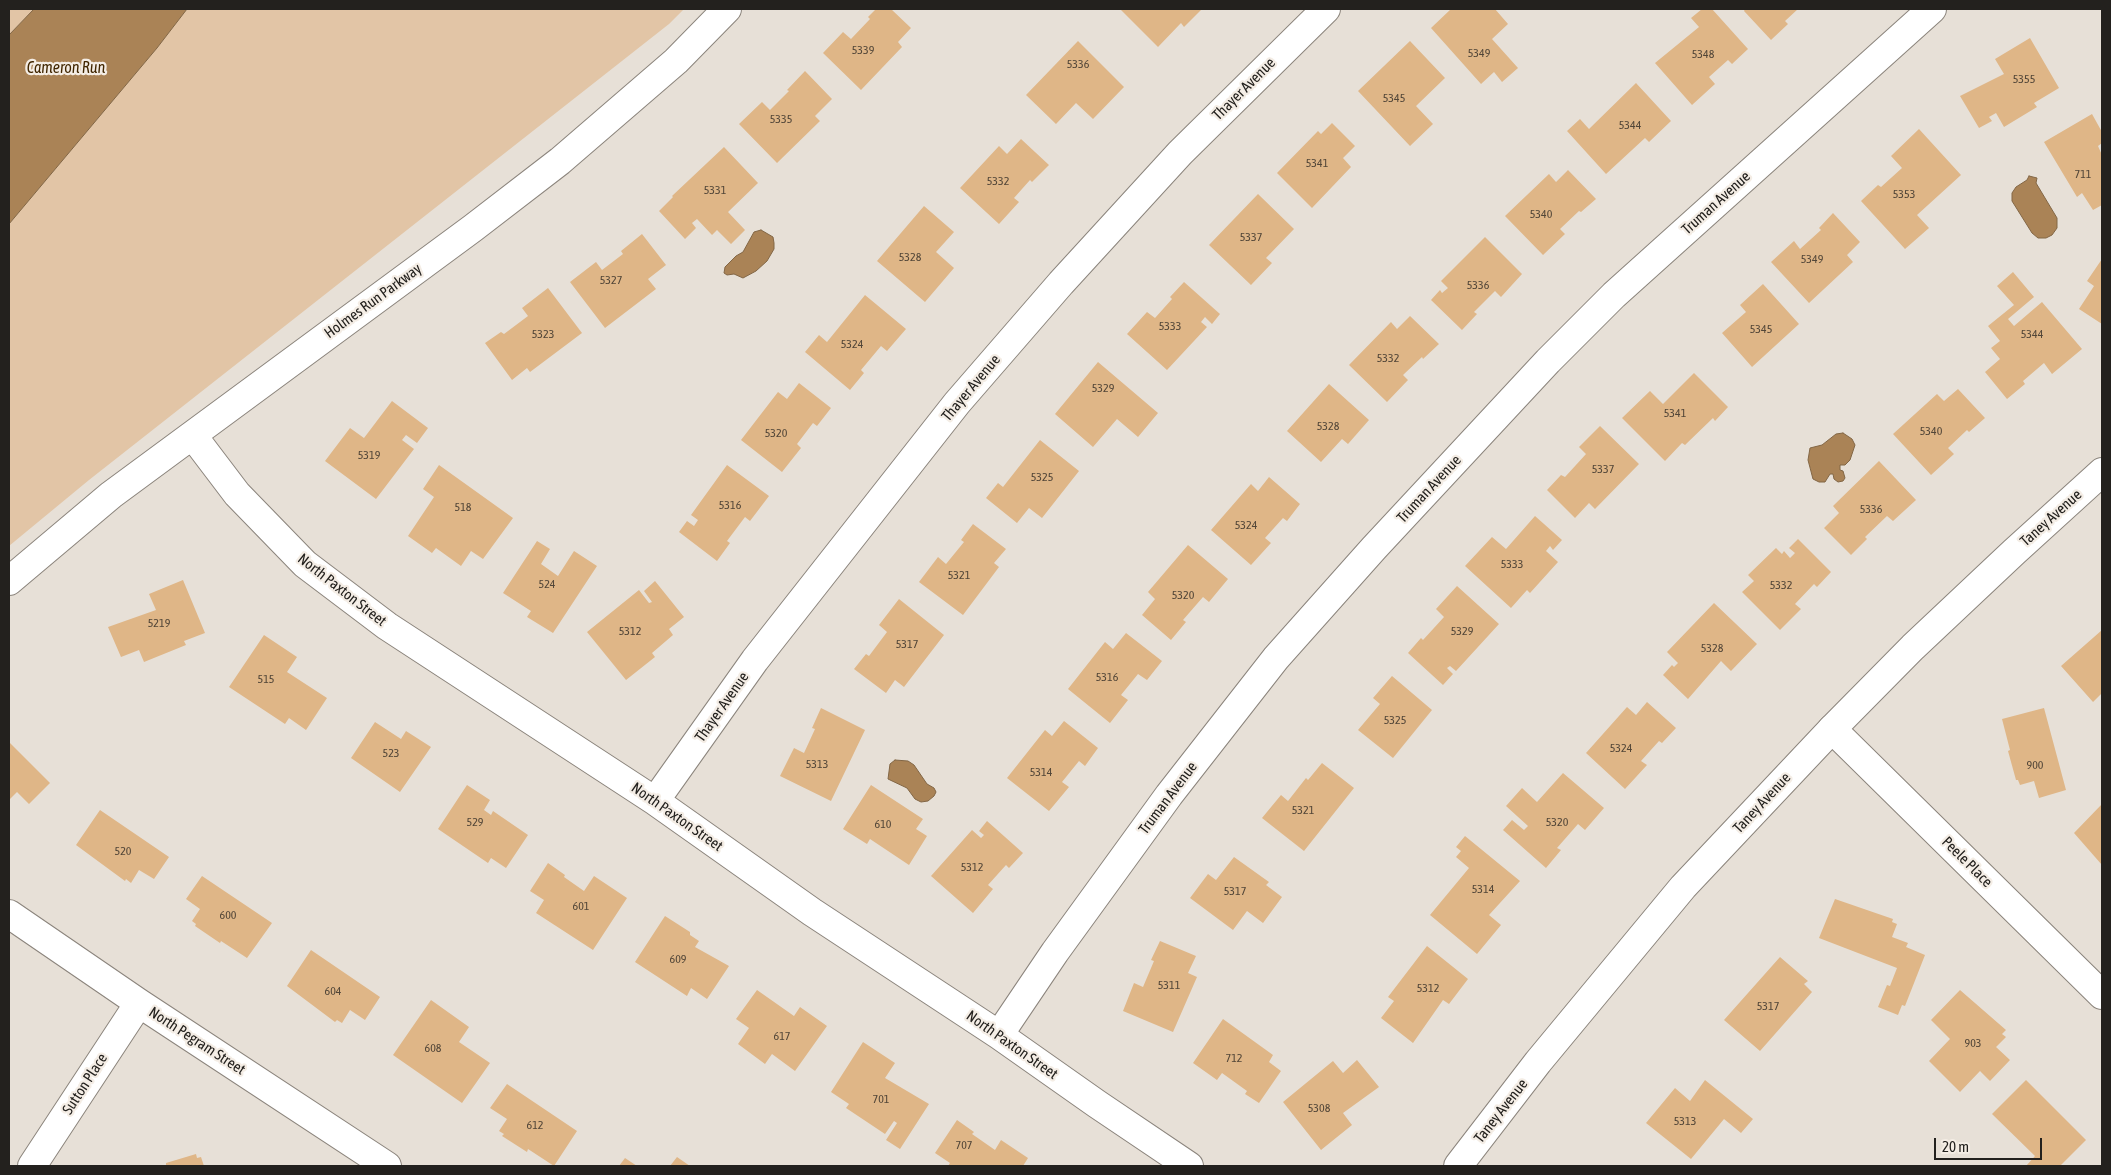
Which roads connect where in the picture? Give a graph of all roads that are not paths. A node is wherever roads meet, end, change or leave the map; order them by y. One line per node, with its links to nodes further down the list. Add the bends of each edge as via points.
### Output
1 (727, 9): 4 (street, Holmes Run Parkway, via 676,61 560,161)
2 (1326, 9): 8 (street, Thayer Avenue, via 1174,160 1061,283 958,403 755,660)
3 (1932, 9): 12 (street, Truman Avenue, via 1614,296 1548,361 1398,521 1276,658 1168,795)
4 (194, 436): 6 (street, Holmes Run Parkway, via 111,496); 8 (street, North Paxton Street, via 237,494 305,564 387,626)
5 (2102, 472): 7 (street, Taney Avenue, via 1913,647)
6 (9, 581)
7 (1832, 729): 10 (street, Peele Place); 16 (street, Taney Avenue, via 1683,887 1538,1062)
8 (656, 801): 12 (street, North Paxton Street, via 812,912)
9 (9, 914): 11 (street, North Pegram Street)
10 (2102, 995)
11 (139, 1003): 13 (street, Sutton Place); 14 (street, North Pegram Street)
12 (999, 1034): 15 (street, North Paxton Street)
13 (32, 1166)
14 (387, 1166)
15 (1190, 1166)
16 (1458, 1166)

